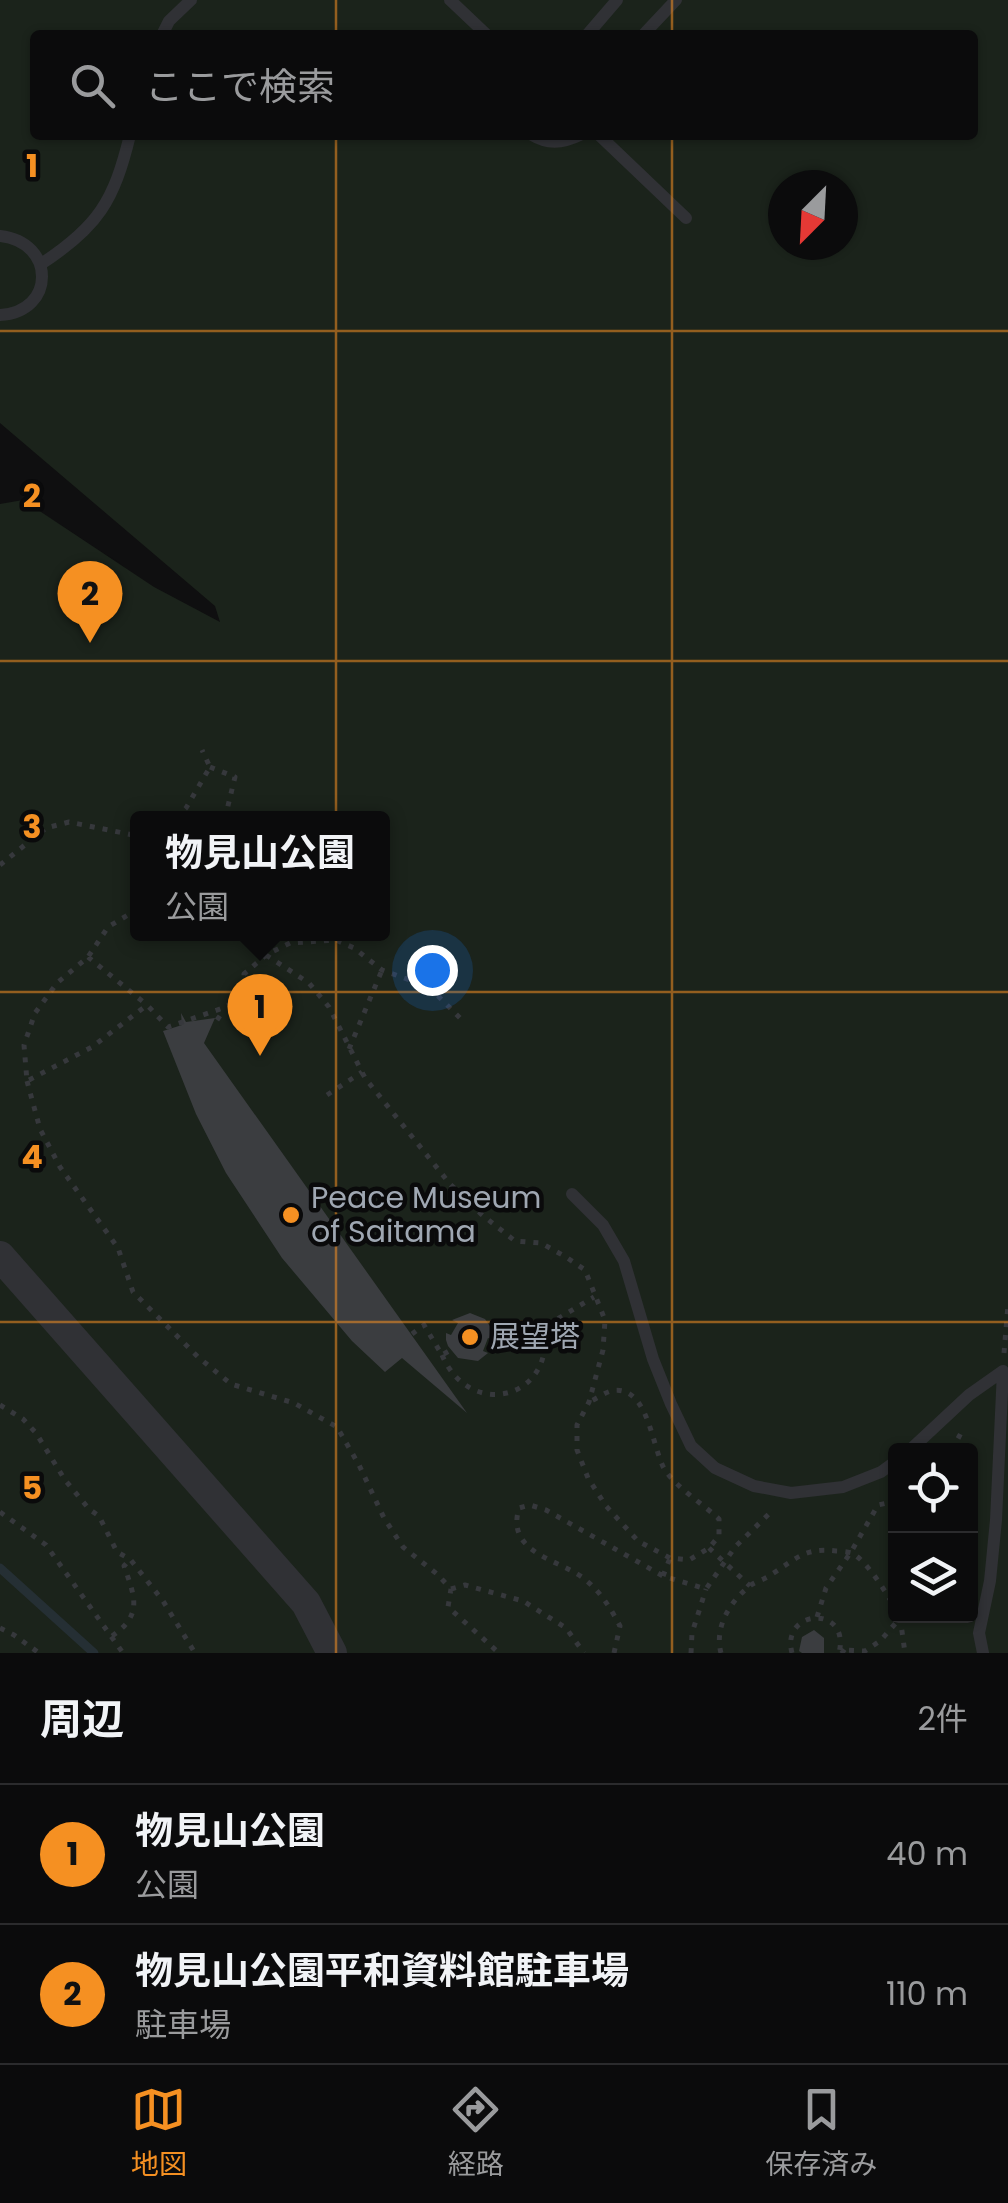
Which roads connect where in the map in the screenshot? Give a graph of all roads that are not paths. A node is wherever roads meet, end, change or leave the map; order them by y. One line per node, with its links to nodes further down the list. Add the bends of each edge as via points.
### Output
1 (191, 0): 5 (lane)
2 (450, 0): 6 (lane)
3 (618, 0): 7 (lane)
4 (676, 0): 8 (lane)
5 (164, 30)
6 (482, 30)
7 (591, 30)
8 (649, 30)
9 (129, 140): 13 (lane, via 109,198 89,228)
10 (604, 140): 11 (lane)
11 (686, 218)
12 (0, 236): 13 (lane, via 25,244)
13 (40, 264): 14 (lane, via 33,301)
14 (0, 314)
15 (572, 1194): 18 (lane, via 603,1225 624,1261 653,1359 691,1446 714,1468 791,1493 843,1486)
16 (0, 1256): 19 (street, via 306,1603)
17 (918, 1443): 20 (lane, via 1003,1372 996,1520 979,1633)
18 (888, 1467)
19 (332, 1653)
20 (983, 1653)

